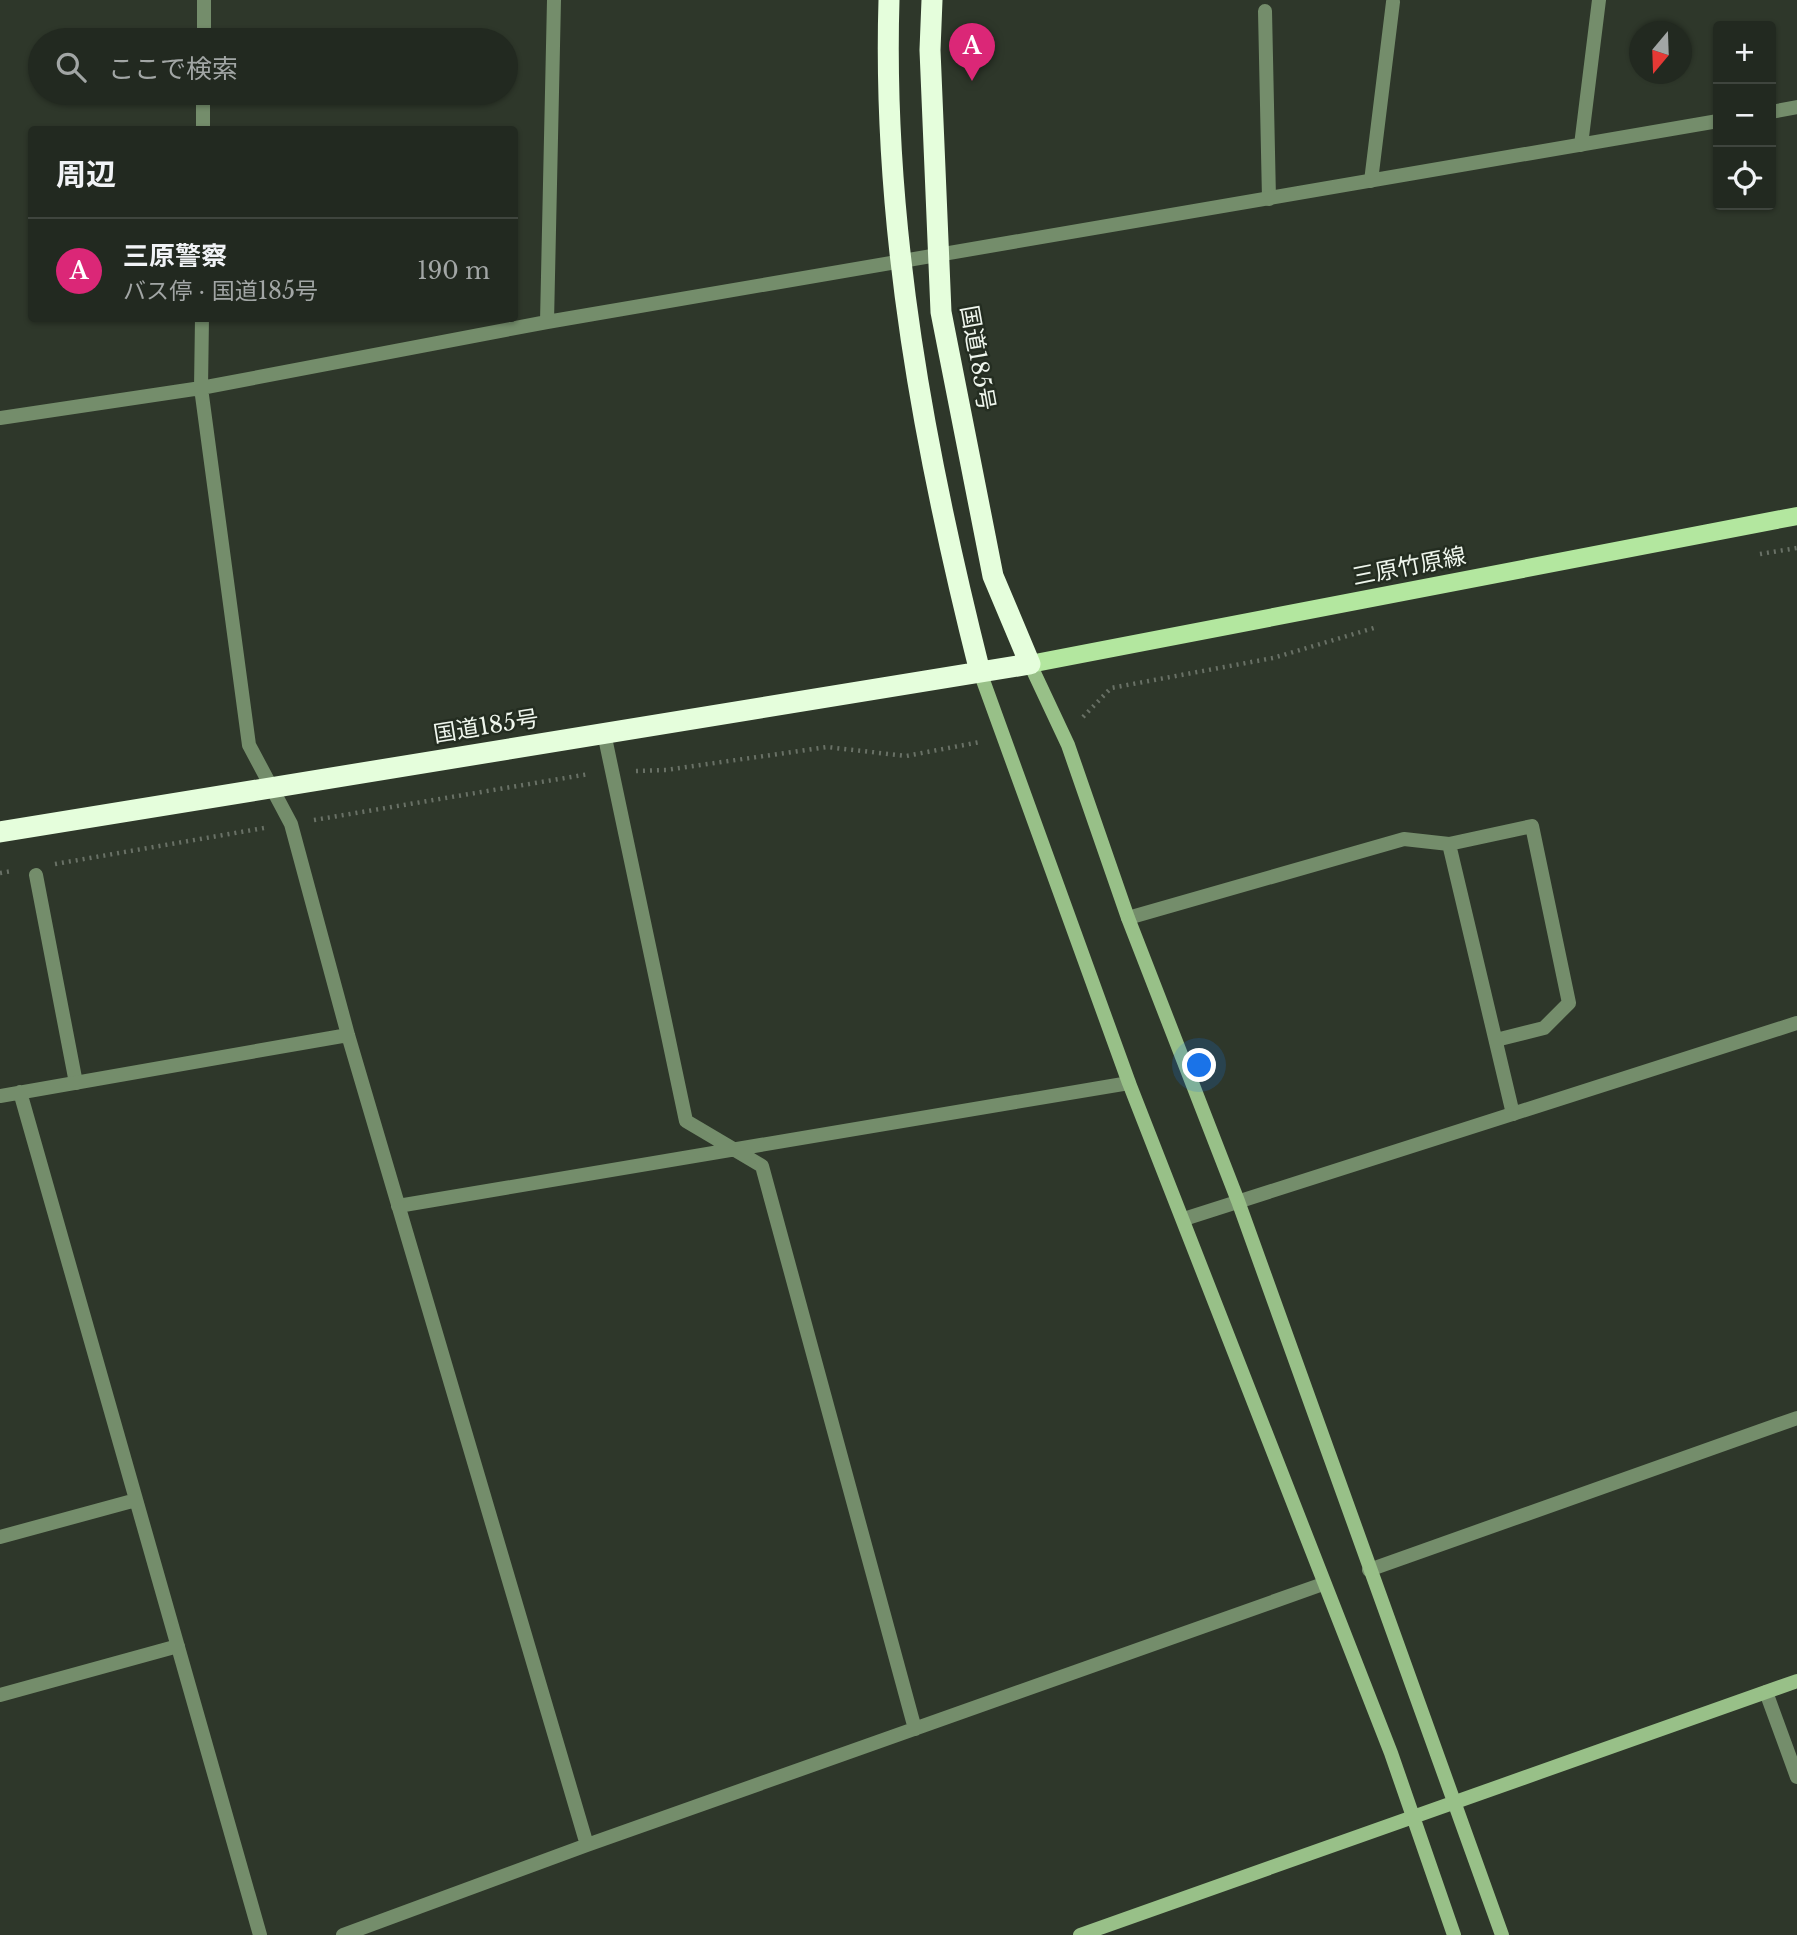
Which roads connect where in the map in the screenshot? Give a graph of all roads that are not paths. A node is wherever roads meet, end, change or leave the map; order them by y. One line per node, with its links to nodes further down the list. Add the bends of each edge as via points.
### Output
1 (204, 0): 8 (street)
2 (554, 0): 20 (street)
3 (888, 0): 18 (highway)
4 (932, 0): 17 (highway, 国道185号)
5 (1599, 0): 14 (street)
6 (1393, 2): 15 (street)
7 (1265, 11): 16 (street)
8 (204, 28)
9 (204, 105): 13 (street)
10 (1797, 107): 11 (street)
11 (1776, 111)
12 (1713, 122): 14 (street)
13 (203, 126)
14 (1581, 145): 15 (street)
15 (1371, 181): 16 (street)
16 (1269, 199): 17 (street)
17 (939, 256): 18 (street); 24 (highway, 国道185号, via 942,312 993,576)
18 (900, 262): 20 (street); 25 (highway, via 927,433)
19 (202, 322): 21 (street)
20 (547, 322): 21 (street)
21 (201, 388): 22 (street); 27 (street, via 250,745)
22 (0, 418)
23 (1797, 516): 24 (main road, 三原竹原線)
24 (1030, 664): 25 (highway, 国道185号); 31 (street, via 1059,726)
25 (980, 672): 26 (highway, 国道185号); 36 (street)
26 (604, 733): 27 (highway, 国道185号); 40 (street, via 686,1121)
27 (271, 789): 28 (highway, 国道185号); 33 (street, via 291,824)
28 (0, 832)
29 (1449, 844): 31 (street, via 1404,839); 34 (street); 34 (street, via 1532,826 1569,1003 1544,1028)
30 (36, 875): 35 (street)
31 (1128, 918): 41 (street)
32 (1797, 1023): 39 (street)
33 (348, 1035): 35 (street); 42 (street)
34 (1496, 1040): 39 (street)
35 (76, 1083): 37 (street)
36 (1129, 1083): 40 (street); 43 (street)
37 (20, 1092): 38 (street); 45 (street)
38 (0, 1096)
39 (1513, 1114): 41 (street)
40 (730, 1148): 42 (street); 53 (street, via 762,1166)
41 (1238, 1201): 43 (street); 47 (street)
42 (398, 1206): 57 (street)
43 (1184, 1219): 48 (street)
44 (1797, 1418): 47 (street)
45 (136, 1500): 46 (street); 49 (street)
46 (0, 1538)
47 (1369, 1570): 55 (street)
48 (1323, 1584): 53 (street); 56 (street, via 1391,1753)
49 (178, 1646): 52 (street); 59 (street)
50 (1797, 1681): 51 (street)
51 (1766, 1692): 54 (street); 55 (street)
52 (0, 1695)
53 (915, 1729): 57 (street)
54 (1797, 1777)
55 (1453, 1802): 56 (street); 63 (street)
56 (1411, 1817): 58 (street); 62 (street)
57 (587, 1845): 60 (street)
58 (1102, 1931): 61 (street)
59 (260, 1935)
60 (343, 1935)
61 (1080, 1935)
62 (1454, 1935)
63 (1502, 1935)

